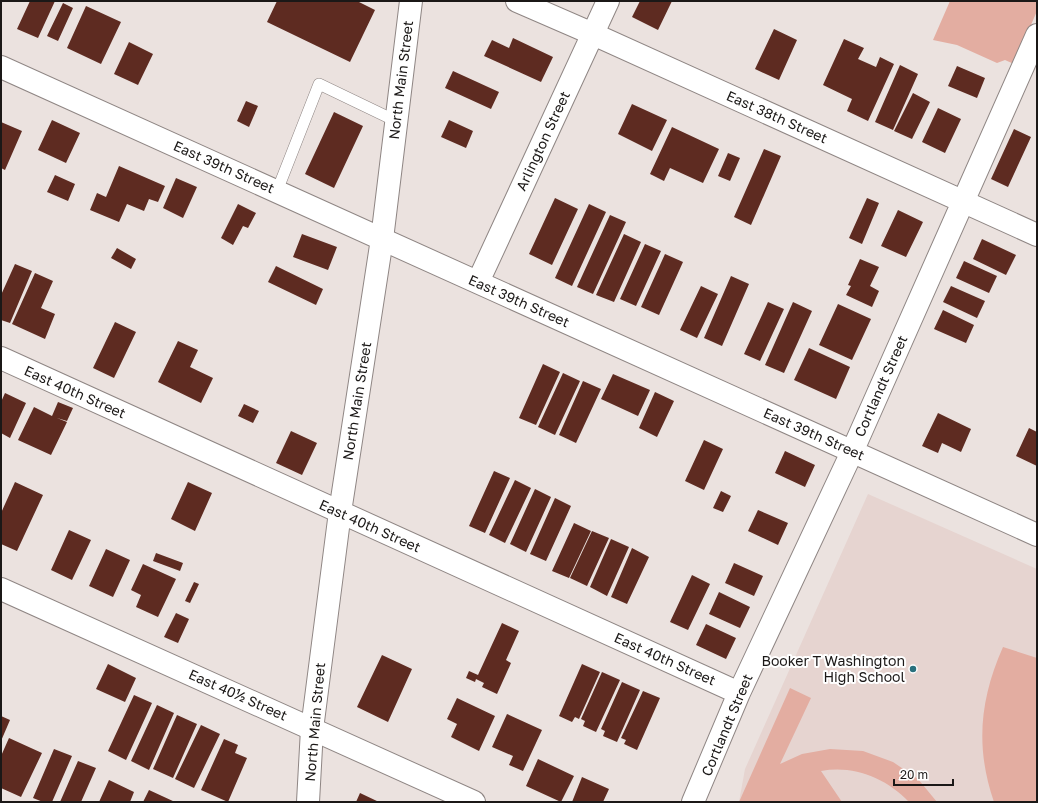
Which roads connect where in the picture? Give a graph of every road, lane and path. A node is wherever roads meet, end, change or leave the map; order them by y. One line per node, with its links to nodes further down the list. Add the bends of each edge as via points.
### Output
1 (411, 1): 7 (street, North Main Street)
2 (517, 1): 4 (street, East 38th Street)
3 (608, 1): 4 (street, Arlington Street)
4 (593, 34): 9 (street, East 38th Street); 12 (street, Arlington Street)
5 (1037, 35): 9 (street, Cortlandt Street)
6 (1, 66): 8 (street, East 39th Street)
7 (396, 121): 8 (lane, via 318,84); 11 (street, North Main Street)
8 (277, 191): 11 (street, East 39th Street)
9 (964, 202): 10 (street, East 38th Street); 14 (street, Cortlandt Street)
10 (1037, 235)
11 (382, 239): 12 (street, East 39th Street); 15 (street, North Main Street)
12 (478, 282): 14 (street, East 39th Street)
13 (1, 358): 15 (street, East 40th Street)
14 (852, 452): 16 (street, East 39th Street); 18 (street, Cortlandt Street)
15 (340, 512): 18 (street, East 40th Street); 19 (street, North Main Street)
16 (1037, 535)
17 (1, 589): 19 (street, East 40½ Street)
18 (739, 693): 22 (street, Cortlandt Street)
19 (312, 729): 20 (street, North Main Street); 21 (street, East 40½ Street)
20 (308, 802)
21 (474, 802)
22 (693, 802)

